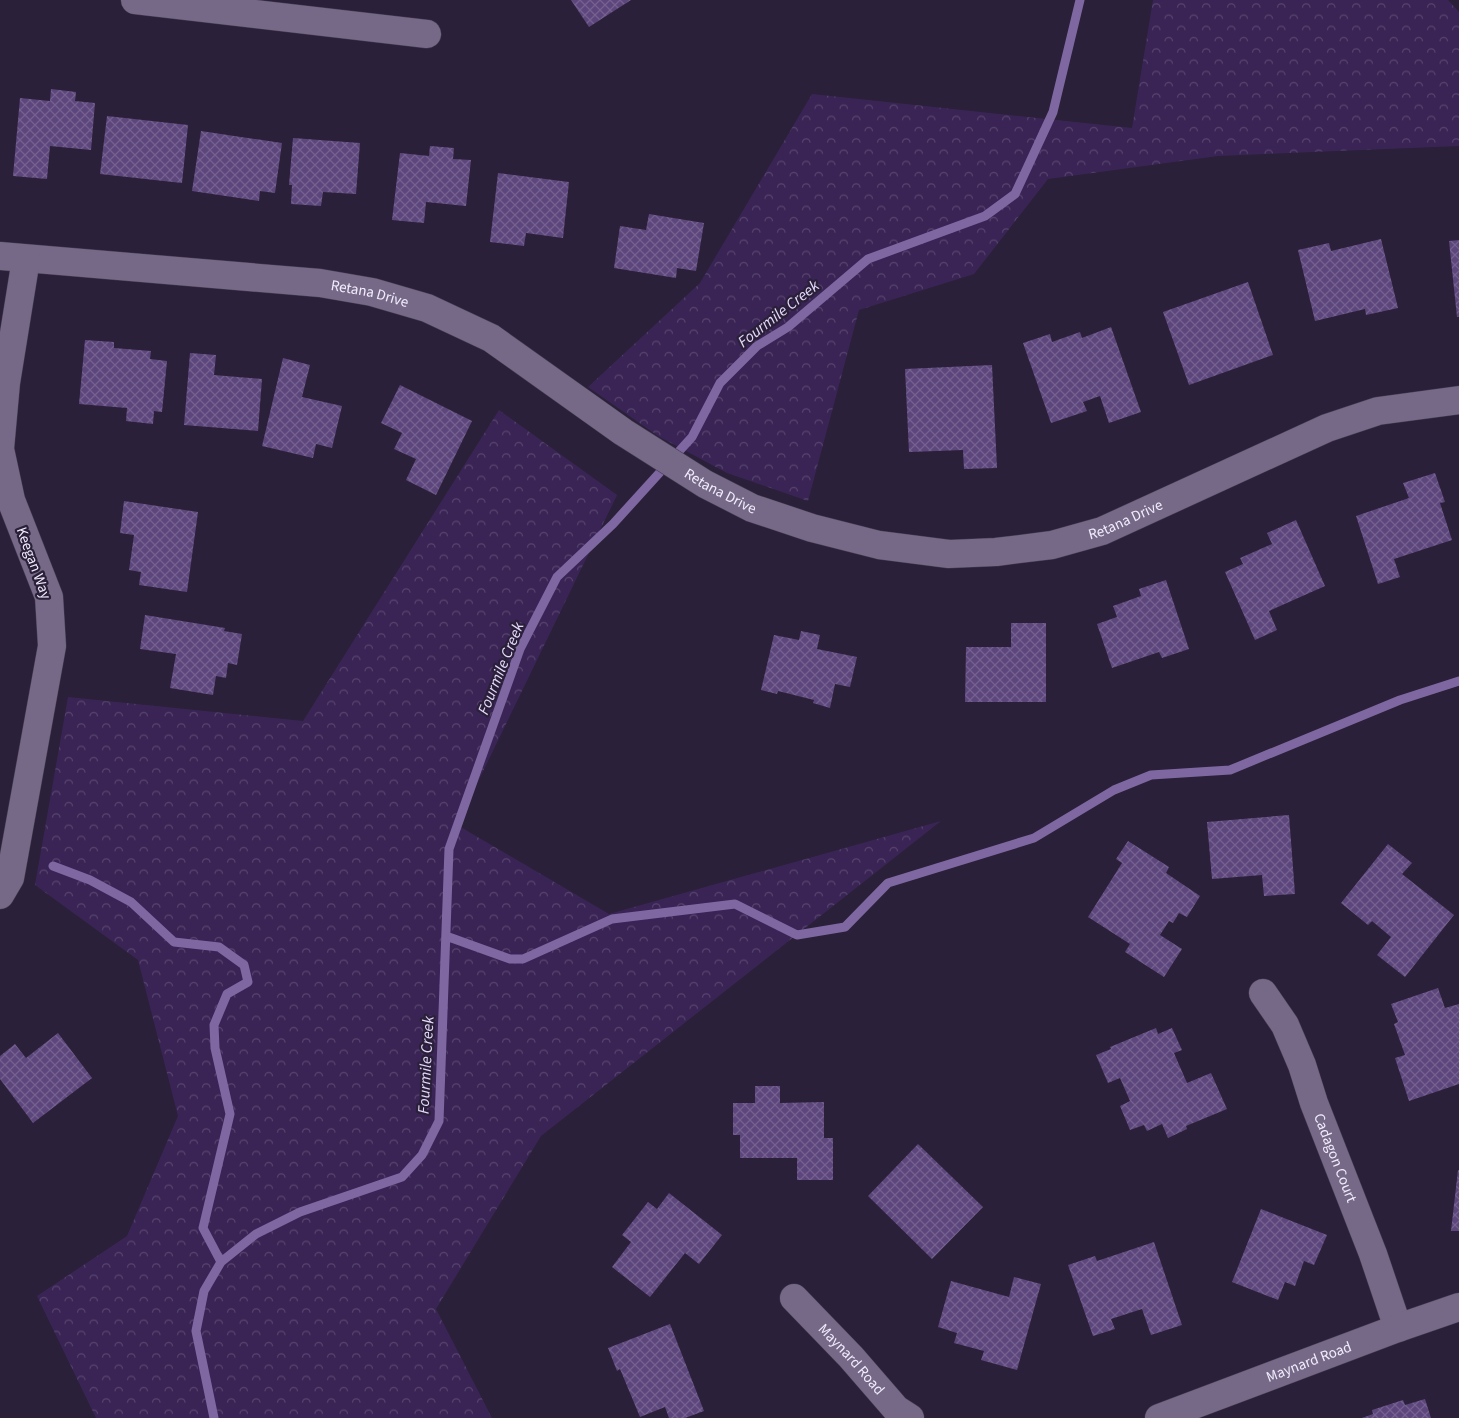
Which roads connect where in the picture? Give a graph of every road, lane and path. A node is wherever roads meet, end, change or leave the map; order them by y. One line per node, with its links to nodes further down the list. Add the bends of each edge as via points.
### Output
1 (135, 0): 2 (street)
2 (427, 34)
3 (13, 257): 4 (street, Retana Drive, via 320,283 372,292 427,308 491,338 623,432 705,484 752,508 879,545 949,554 1052,545 1102,531 1335,425 1378,411); 5 (street, Keegan Way, via 0,448 11,500 49,597 52,646 10,878)
4 (1459, 400)
5 (0, 896)
6 (1262, 993): 9 (street, Cadagon Court, via 1285,1025 1302,1065)
7 (794, 1298): 10 (street, Maynard Road, via 896,1410)
8 (1459, 1307): 9 (street, Maynard Road)
9 (1398, 1328): 11 (street, Maynard Road)
10 (910, 1418)
11 (1159, 1418)

